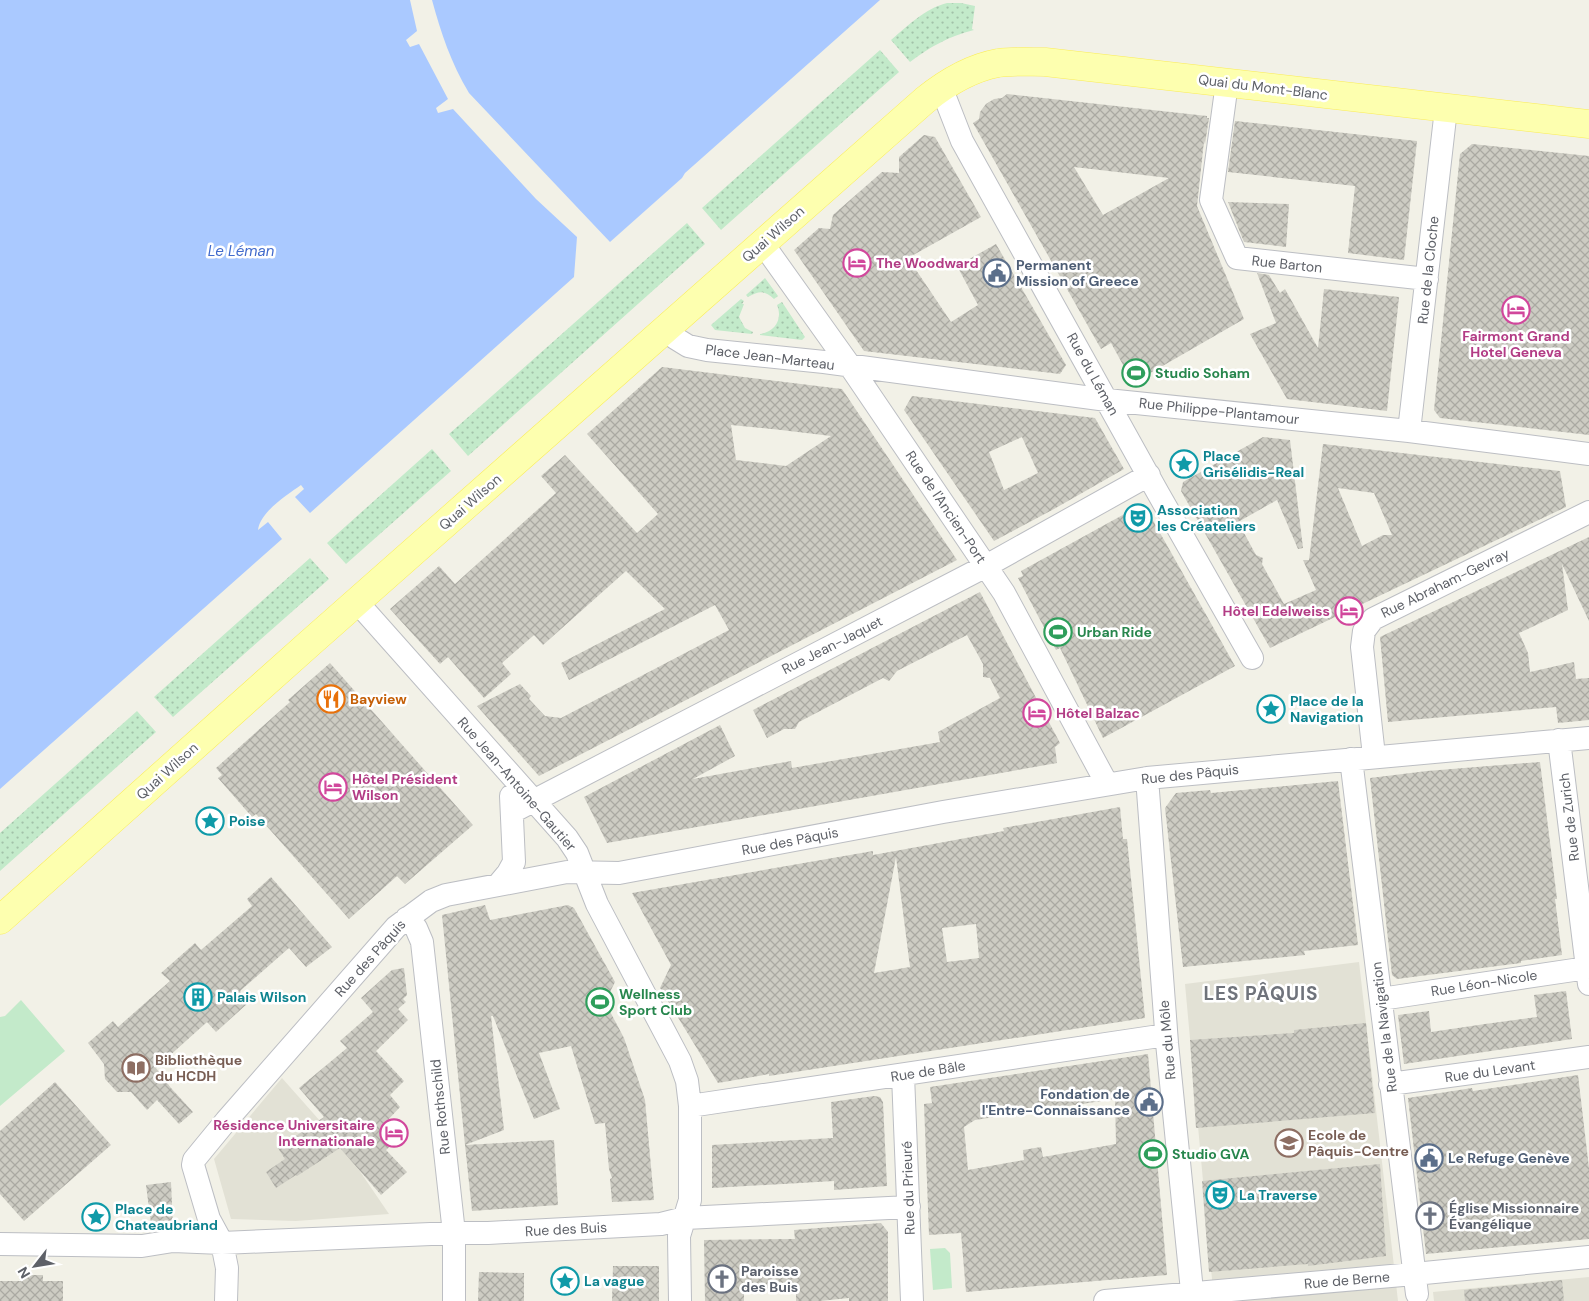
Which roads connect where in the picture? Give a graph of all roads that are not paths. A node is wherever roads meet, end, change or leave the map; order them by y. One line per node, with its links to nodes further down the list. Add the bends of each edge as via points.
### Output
1 (1227, 83): 2 (main road, Quai du Mont-Blanc, via 1045,62 1019,62 982,68); 3 (main road, Quai du Mont-Blanc); 6 (street, Rue Barton, via 1211,200 1237,258)
2 (942, 87): 5 (main road, Quai Wilson); 9 (street, Rue du Léman, via 962,141)
3 (1446, 108): 4 (main road, Quai du Mont-Blanc); 6 (street, Rue de la Cloche)
4 (1589, 124)
5 (763, 244): 7 (main road, Quai Wilson); 8 (street, Rue de l'Ancien-Port)
6 (1427, 279): 10 (street, Rue de la Cloche)
7 (666, 328): 8 (street, Place Jean-Marteau, via 688,346); 15 (main road, Quai Wilson)
8 (850, 366): 9 (street, Rue Philippe-Plantamour); 14 (street, Rue de l'Ancien-Port)
9 (1107, 400): 10 (street, Rue Philippe-Plantamour); 12 (street, Rue du Léman)
10 (1409, 431): 11 (street, Rue Philippe-Plantamour)
11 (1589, 454)
12 (1149, 475): 14 (street, Rue Jean-Jaquet); 16 (street, Rue du Léman)
13 (1589, 512): 19 (street, Rue Abraham-Gevray, via 1374,619 1364,631 1362,647)
14 (986, 566): 23 (street, Rue de l'Ancien-Port, via 1004,593); 24 (street, Rue Jean-Jaquet)
15 (357, 602): 21 (street, Rue Jean-Antoine-Gautier); 29 (main road, Quai Wilson)
16 (1252, 658)
17 (1589, 738): 18 (street, Rue des Pâquis)
18 (1559, 740): 19 (street, Rue des Pâquis); 30 (street, Rue de Zurich)
19 (1374, 756): 20 (street, Rue des Pâquis)
20 (1351, 759): 22 (street, Rue des Pâquis); 31 (street, Rue de la Navigation)
21 (509, 773): 24 (street, Rue Jean-Antoine-Gautier); 25 (street)
22 (1147, 778): 23 (street, Rue des Pâquis); 32 (street, Rue du Môle)
23 (1106, 784): 26 (street, Rue des Pâquis, via 618,873)
24 (534, 800): 25 (street, Rue Jean-Jaquet); 26 (street, Rue Jean-Antoine-Gautier, via 568,838)
25 (512, 812): 27 (street, via 514,862)
26 (586, 873): 27 (street, Rue des Pâquis, via 567,872); 36 (street, Rue Jean-Antoine-Gautier, via 597,904 680,1061)
27 (498, 885): 28 (street, Rue des Pâquis, via 446,895)
28 (407, 918): 39 (street, Rue Rothschild, via 422,942); 40 (street, Rue des Pâquis, via 371,955 194,1160 209,1218)
29 (0, 920)
30 (1588, 976): 31 (street, Rue Léon-Nicole)
31 (1381, 999): 35 (street, Rue de la Navigation)
32 (1166, 1035): 34 (street, Rue de Bâle); 44 (street, Rue du Môle)
33 (1589, 1056): 35 (street, Rue du Levant)
34 (903, 1075): 36 (street, Rue de Bâle); 37 (street, Rue du Prieuré)
35 (1390, 1084): 43 (street, Rue de la Navigation)
36 (690, 1106): 38 (street, Rue Jean-Antoine-Gautier, via 690,1200)
37 (909, 1207): 38 (street, Rue des Buis); 48 (street, Rue du Prieuré)
38 (685, 1218): 39 (street, Rue des Buis, via 661,1224); 47 (street, Rue Jean-Antoine-Gautier, via 679,1236)
39 (454, 1232): 40 (street, Rue des Buis); 46 (street, Rue Rothschild)
40 (222, 1243): 41 (street, Rue des Buis, via 173,1241 142,1246); 45 (street)
41 (0, 1244)
42 (1589, 1257): 43 (street, Rue de Berne)
43 (1415, 1284): 44 (street, Rue de Berne)
44 (1193, 1297): 49 (street, Rue de Berne)
45 (226, 1301)
46 (454, 1301)
47 (680, 1301)
48 (912, 1301)
49 (1105, 1301)

